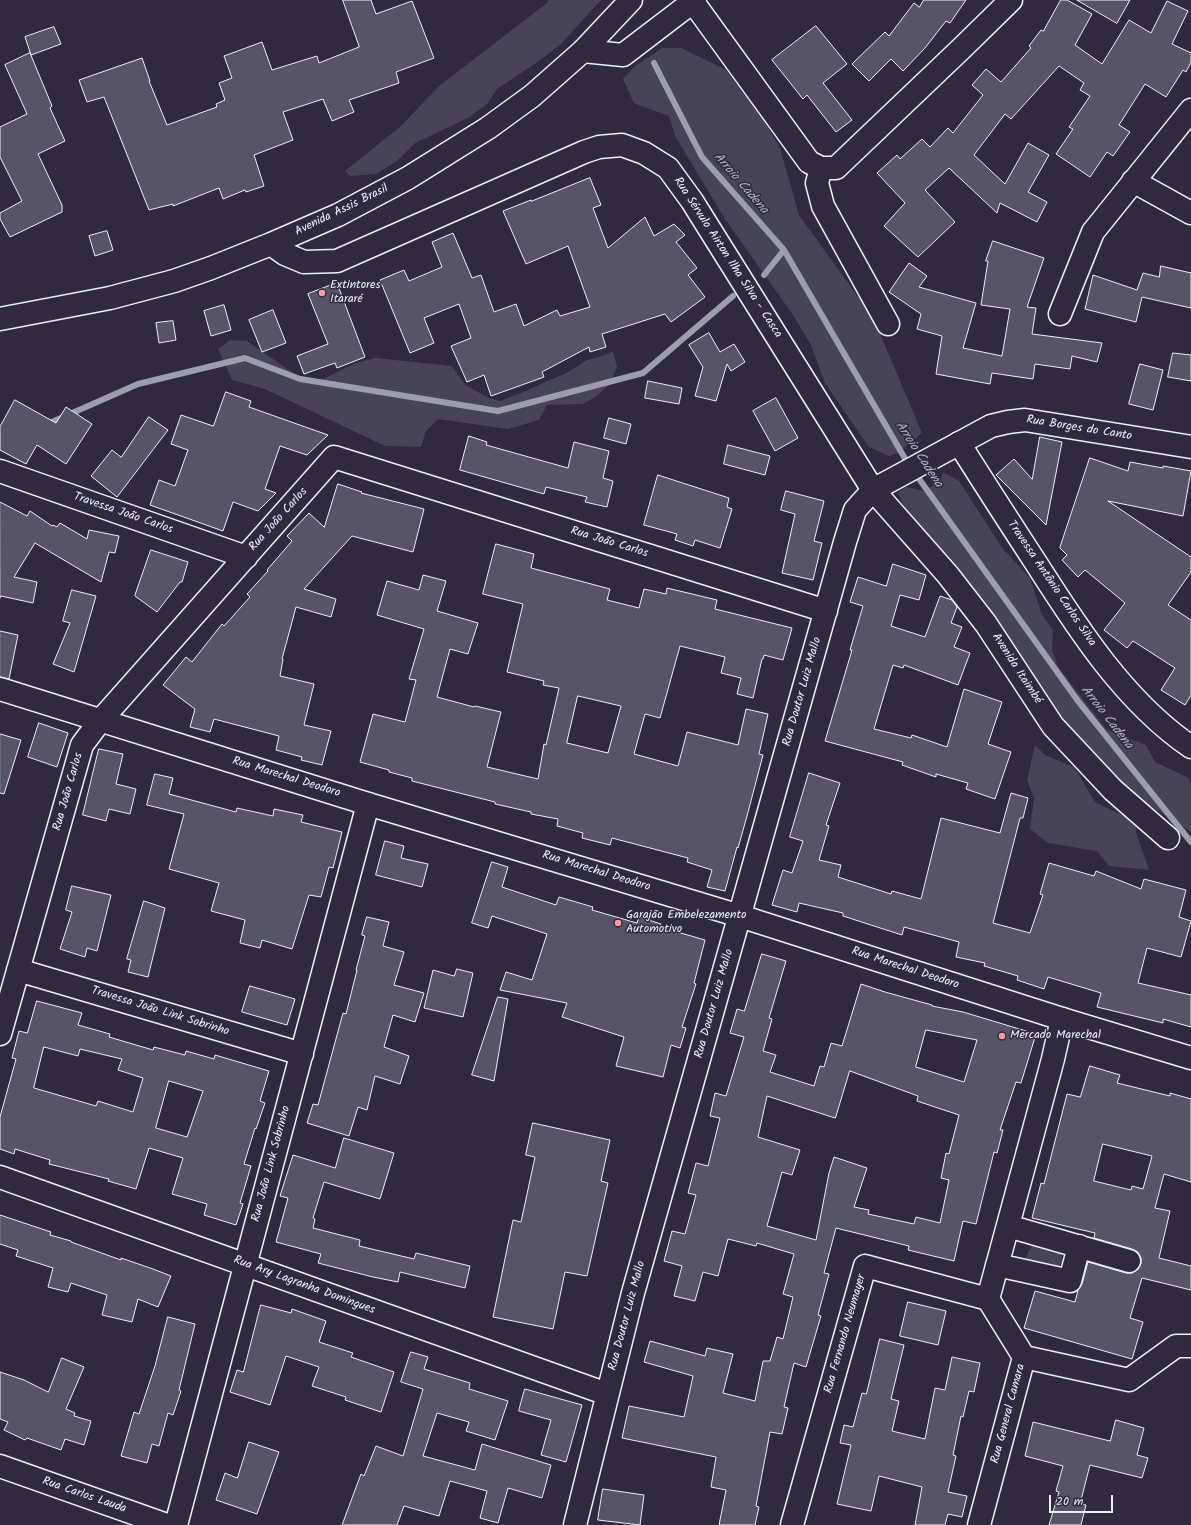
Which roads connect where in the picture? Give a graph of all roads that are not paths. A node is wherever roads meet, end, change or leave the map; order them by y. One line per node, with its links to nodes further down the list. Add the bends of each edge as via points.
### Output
1 (631, 0): 4 (street, Avenida Assis Brasil)
2 (1011, 0): 6 (street, via 836,168)
3 (694, 1): 4 (street, via 624,55); 6 (street, via 809,162)
4 (583, 52): 9 (street, Avenida Assis Brasil, via 532,96 488,128 408,178 338,215)
5 (1191, 110): 7 (street)
6 (821, 168): 12 (street, via 817,183 823,206)
7 (1133, 181): 8 (street); 10 (street, via 1092,232)
8 (1191, 213)
9 (271, 244): 11 (street, Avenida Assis Brasil, via 174,281 110,298); 16 (street, Rua Sérvulo Airton Ilha Silva - Casca, via 285,254 304,262 337,261 584,152 599,147 622,145 644,153 668,168 692,201)
10 (1060, 314)
11 (0, 319)
12 (888, 324)
13 (959, 443): 14 (street, Rua Borges do Canto, via 991,426 1025,420); 16 (street, Rua Borges do Canto); 21 (street, Travessa Antônio Carlos Silva, via 1066,609 1125,688)
14 (1191, 447)
15 (0, 471): 17 (street, Travessa João Carlos)
16 (879, 487): 18 (street, Rua Doutor Luiz Mallo, via 855,510); 23 (street, Avenida Itaimbé, via 986,624 1053,726 1113,790)
17 (246, 557): 18 (street, Rua João Carlos, via 334,457); 20 (street, Rua João Carlos)
18 (826, 611): 24 (street, Rua Doutor Luiz Mallo)
19 (0, 689): 20 (street, Rua Marechal Deodoro)
20 (100, 721): 22 (street, Rua Marechal Deodoro); 25 (street, Rua João Carlos, via 82,745)
21 (1191, 747)
22 (368, 804): 24 (street, Rua Marechal Deodoro); 28 (street, Rua João Link Sobrinho)
23 (1168, 838)
24 (740, 916): 26 (street, Rua Marechal Deodoro); 39 (street, Rua Doutor Luiz Mallo, via 633,1293)
25 (18, 970): 27 (street, Rua João Carlos); 28 (street, Travessa João Link Sobrinho)
26 (1062, 1020): 29 (street, Rua Marechal Deodoro); 31 (street)
27 (0, 1034)
28 (302, 1054): 34 (street, Rua João Link Sobrinho)
29 (1191, 1058)
30 (0, 1178): 34 (street, Rua Ary Lagranha Domingues)
31 (1008, 1226): 32 (street); 35 (street)
32 (1079, 1246): 33 (street); 35 (street, via 1070,1281)
33 (1129, 1261)
34 (245, 1265): 39 (street, Rua Ary Lagranha Domingues); 42 (street, Rua João Link Sobrinho)
35 (997, 1265): 36 (street)
36 (988, 1299): 38 (street, Rua General Camara); 44 (street, Rua Fernando Neumayer, via 865,1266)
37 (1191, 1346): 38 (street, via 1176,1346 1129,1380)
38 (1024, 1357): 45 (street, Rua General Camara)
39 (607, 1394): 43 (street, Rua Doutor Luiz Mallo)
40 (0, 1466): 41 (street, Rua Carlos Lauda)
41 (167, 1525)
42 (176, 1525)
43 (574, 1525)
44 (792, 1525)
45 (979, 1525)

